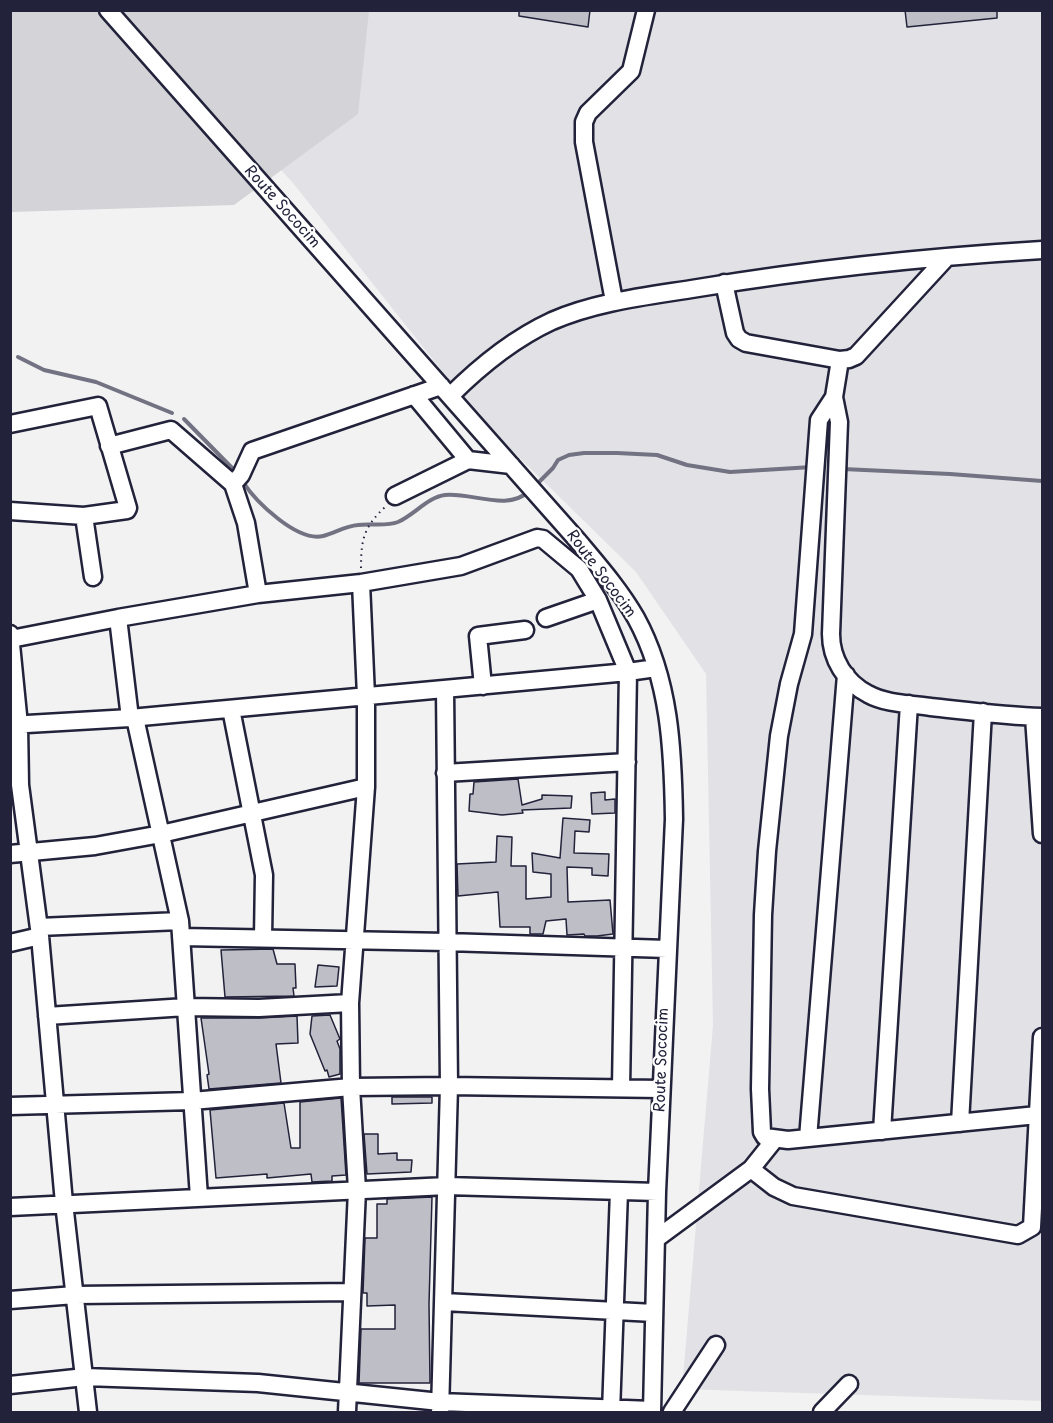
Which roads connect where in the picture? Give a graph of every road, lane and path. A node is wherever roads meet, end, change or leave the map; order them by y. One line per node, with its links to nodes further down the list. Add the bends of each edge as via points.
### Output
1 (108, 10): 8 (street, Route Sococim)
2 (646, 10): 6 (street, via 631,70 588,113 584,122 584,141)
3 (1042, 250): 4 (street)
4 (947, 257): 5 (street); 7 (street, via 856,356)
5 (724, 283): 6 (street); 7 (street, via 735,333 746,343)
6 (614, 301): 8 (street, via 552,321 523,336)
7 (840, 360): 10 (street)
8 (446, 391): 9 (street); 14 (street, Route Sococim)
9 (414, 395): 13 (street); 15 (street, via 252,451)
10 (834, 397): 20 (street, via 819,420); 21 (street, via 839,422)
11 (10, 424): 12 (street, via 98,406)
12 (109, 446): 15 (street, via 171,430); 19 (street, via 128,509)
13 (468, 460): 14 (street); 16 (street)
14 (511, 465): 33 (street, Route Sococim, via 606,574 644,634)
15 (233, 484): 24 (street, via 246,523)
16 (395, 496): 23 (path, via 368,525)
17 (10, 506): 18 (street)
18 (11, 511): 19 (street)
19 (84, 516): 22 (street)
20 (812, 522): 21 (street); 30 (street)
21 (835, 523): 31 (street)
22 (93, 577)
23 (361, 583): 24 (street); 25 (street, via 461,566 540,538 579,569); 38 (street)
24 (258, 594): 26 (street)
25 (598, 600): 27 (street); 34 (street)
26 (118, 618): 32 (street); 43 (street)
27 (546, 618)
28 (525, 630): 36 (street, via 478,636)
29 (10, 634): 32 (street)
30 (803, 634): 31 (street); 76 (street, via 779,736 763,915 762,1129 764,1136)
31 (831, 634): 35 (street, via 834,659)
32 (11, 639): 44 (street)
33 (656, 668): 34 (street); 60 (street, Route Sococim, via 670,721 674,782)
34 (628, 672): 36 (street); 45 (street)
35 (846, 675): 39 (street, via 870,696); 75 (street)
36 (483, 686): 37 (street)
37 (445, 689): 38 (street); 46 (street)
38 (366, 696): 40 (street); 47 (street)
39 (909, 704): 41 (street); 74 (street)
40 (231, 709): 43 (street); 48 (street)
41 (983, 712): 42 (street); 73 (street)
42 (1038, 717): 50 (street)
43 (133, 718): 44 (street); 49 (street)
44 (15, 725): 52 (street)
45 (627, 762): 46 (street); 59 (street)
46 (446, 773): 57 (street)
47 (366, 787): 48 (street); 56 (street)
48 (253, 813): 49 (street); 55 (street, via 264,875)
49 (161, 834): 52 (street); 53 (street)
50 (1042, 834)
51 (10, 854): 52 (street)
52 (28, 854): 54 (street)
53 (180, 929): 54 (street); 55 (street); 62 (street)
54 (39, 932): 58 (street); 63 (street)
55 (263, 938): 56 (street)
56 (354, 939): 57 (street); 61 (street)
57 (447, 942): 59 (street); 65 (street)
58 (10, 943)
59 (624, 948): 60 (street); 67 (street)
60 (666, 949): 68 (street, Route Sococim)
61 (350, 1003): 62 (street); 66 (street)
62 (186, 1007): 63 (street); 69 (street)
63 (47, 1016): 71 (street)
64 (1042, 1037): 72 (street)
65 (449, 1086): 66 (street); 67 (street); 78 (street)
66 (351, 1087): 69 (street); 79 (street)
67 (621, 1088): 68 (street)
68 (661, 1089): 81 (street, Route Sococim)
69 (192, 1101): 71 (street); 82 (street)
70 (10, 1106): 71 (street)
71 (54, 1106): 83 (street)
72 (1037, 1115): 73 (street); 77 (street, via 1032,1227 1018,1235 793,1196)
73 (960, 1123): 74 (street)
74 (882, 1131): 75 (street)
75 (808, 1138): 76 (street)
76 (775, 1139): 77 (street)
77 (750, 1169): 85 (street)
78 (447, 1186): 79 (street); 80 (street); 89 (street)
79 (357, 1190): 82 (street); 86 (street)
80 (619, 1191): 81 (street); 90 (street)
81 (657, 1192): 85 (street, Route Sococim)
82 (199, 1197): 83 (street)
83 (64, 1203): 84 (street); 87 (street)
84 (10, 1207)
85 (656, 1239): 91 (street, Route Sococim)
86 (352, 1292): 87 (street); 96 (street)
87 (75, 1294): 88 (street); 93 (street)
88 (10, 1300)
89 (444, 1302): 90 (street); 97 (street)
90 (615, 1310): 91 (street); 98 (street)
91 (654, 1312): 99 (street, Route Sococim)
92 (716, 1345): 102 (street)
93 (85, 1377): 95 (street); 96 (street, via 258,1383); 100 (street)
94 (849, 1384): 103 (street)
95 (10, 1385)
96 (347, 1391): 97 (street); 101 (street)
97 (440, 1407): 98 (street)
98 (611, 1410): 99 (street)
99 (652, 1411)
100 (88, 1413)
101 (346, 1413)
102 (672, 1413)
103 (822, 1413)

